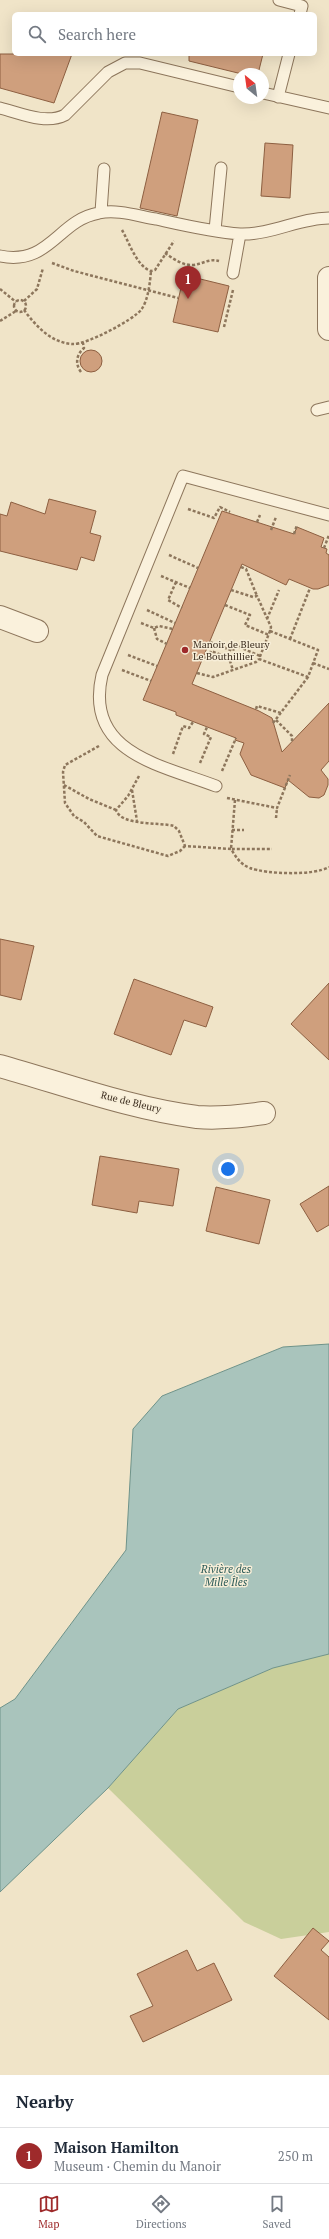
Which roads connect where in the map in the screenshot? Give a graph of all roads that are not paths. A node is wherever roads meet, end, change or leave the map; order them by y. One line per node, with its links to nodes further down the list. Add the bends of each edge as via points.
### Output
1 (279, 0): 2 (lane, via 302,6)
2 (300, 12)
3 (288, 56): 6 (lane)
4 (233, 86): 7 (lane, via 140,63 125,63 108,72 57,120 47,120)
5 (269, 95): 6 (lane)
6 (278, 97): 8 (lane)
7 (0, 108)
8 (329, 108)
9 (221, 168): 13 (lane)
10 (104, 169): 11 (lane)
11 (101, 212): 13 (lane, via 129,214); 15 (lane, via 79,219 36,253 16,257)
12 (329, 218): 14 (lane, via 308,220 276,230)
13 (215, 230): 14 (lane)
14 (240, 234): 16 (lane)
15 (0, 256)
16 (233, 278)
17 (329, 278): 18 (street)
18 (329, 329)
19 (329, 407): 20 (lane)
20 (317, 410)
21 (329, 515): 24 (lane, via 183,476 102,675 99,689 101,712 105,725 114,738 132,754)
22 (0, 617): 23 (street)
23 (37, 631)
24 (216, 786)
25 (0, 1066): 26 (street, Rue de Bleury, via 136,1104 198,1117)
26 (264, 1113)

